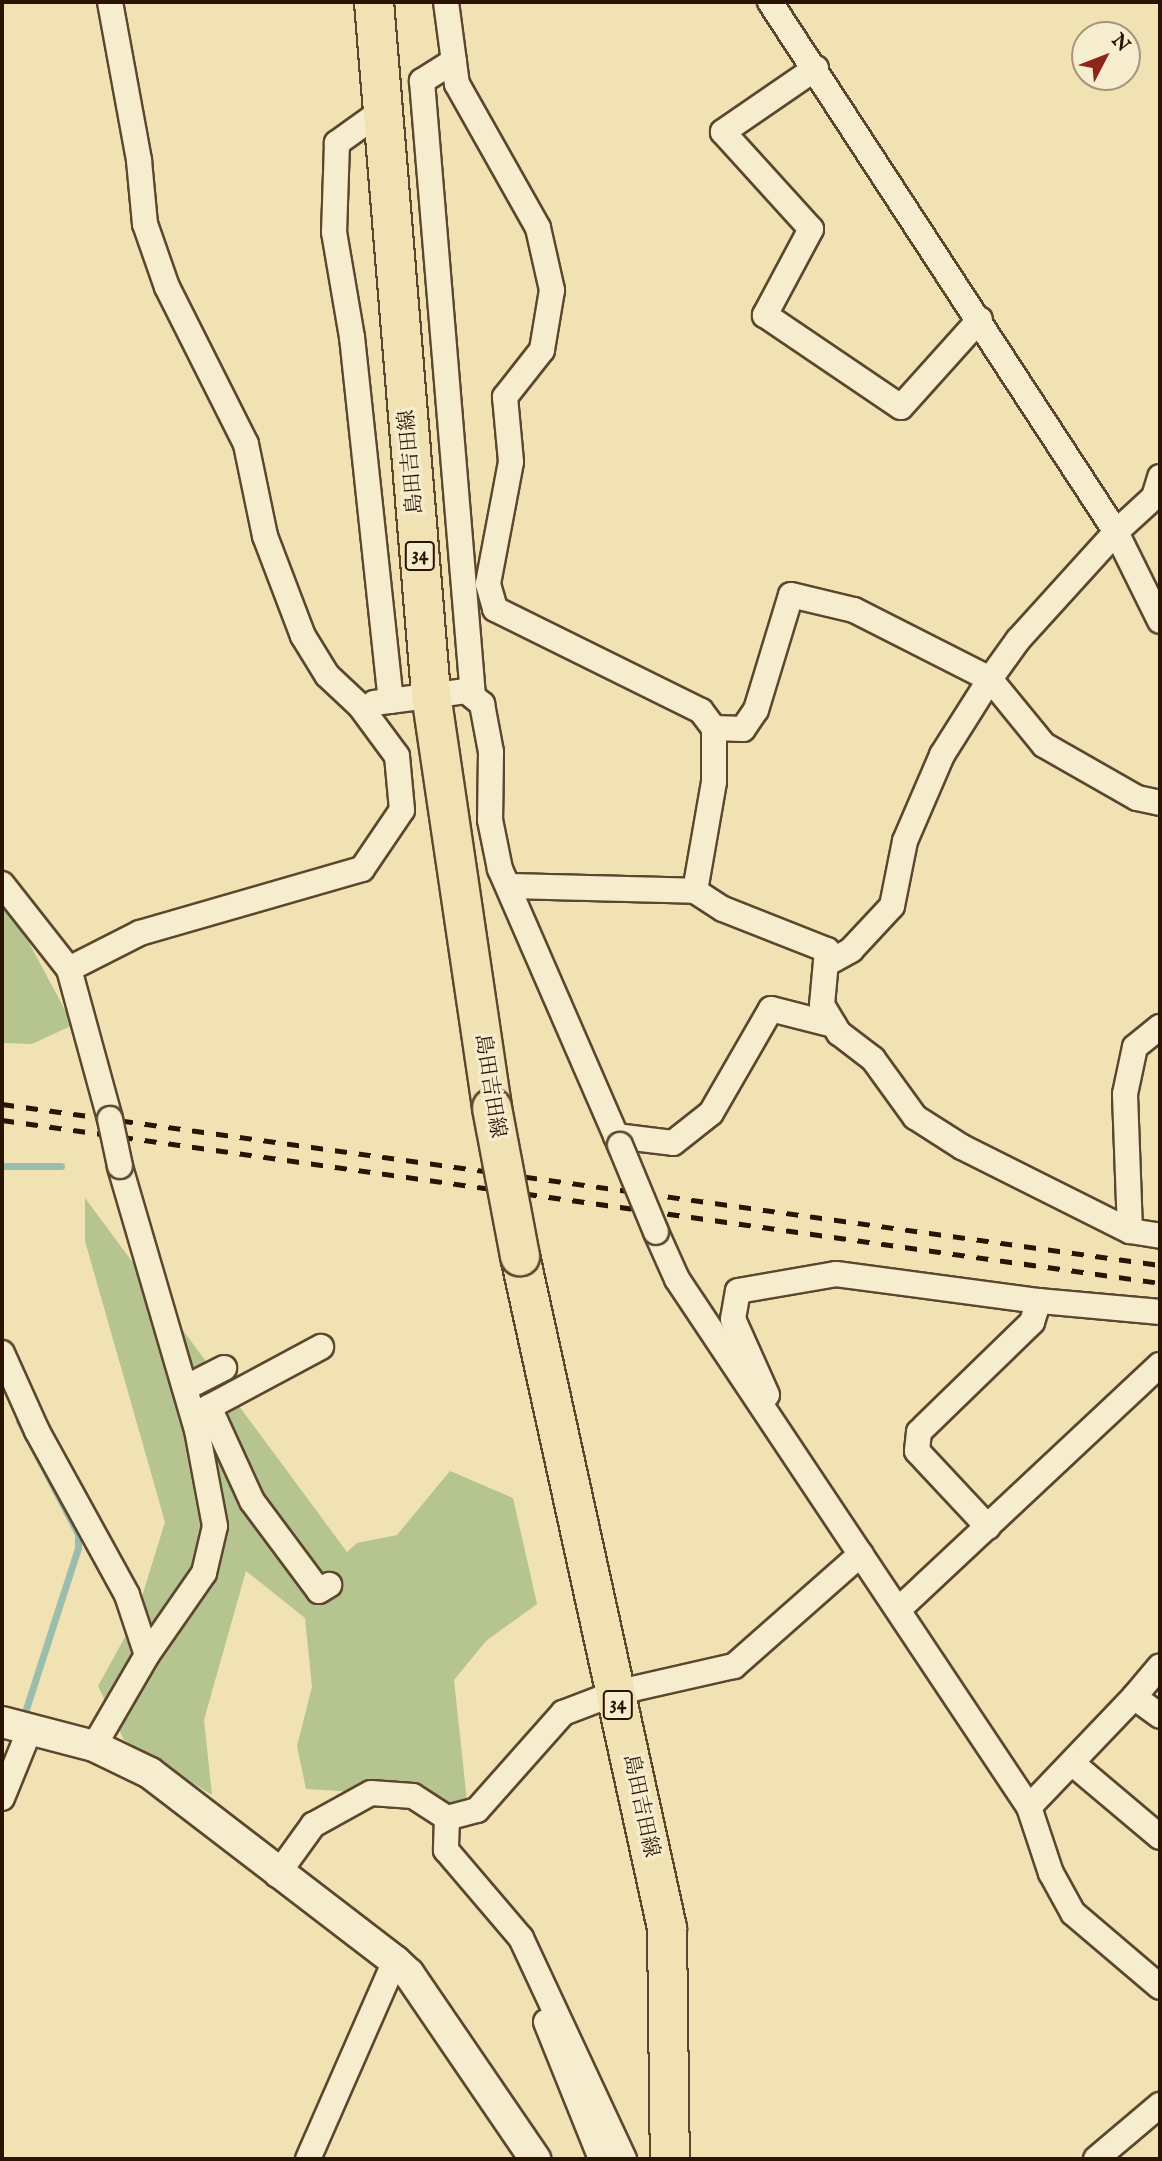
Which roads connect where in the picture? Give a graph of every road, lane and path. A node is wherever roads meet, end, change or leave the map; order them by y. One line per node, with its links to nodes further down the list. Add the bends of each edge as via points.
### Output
1 (110, 2): 16 (street, via 139,160 145,224 167,287 246,444 265,536 303,636 327,675)
2 (374, 2): 7 (main road, 島田吉田線 / 34)
3 (446, 2): 5 (street)
4 (770, 2): 6 (street)
5 (454, 61): 14 (street, via 422,81); 17 (street, via 457,84 538,228 552,290 542,349 505,397 511,462 488,584 495,609 701,711)
6 (816, 68): 8 (street); 8 (street, via 723,132 811,229 765,315 901,407)
7 (383, 110): 13 (main road, 島田吉田線 / 34); 15 (street, via 337,144 334,232 352,337)
8 (980, 319): 10 (street)
9 (1158, 491): 10 (street)
10 (1116, 532): 11 (street); 12 (street, via 1018,640)
11 (1160, 621)
12 (990, 679): 17 (street, via 854,610 791,595 756,710 743,729); 18 (street, via 1045,745 1137,798); 22 (street, via 942,755 905,841 892,906 851,950)
13 (431, 694): 14 (street, via 466,691); 15 (street); 44 (main road, 島田吉田線 / 34, bridge, via 492,1108)
14 (473, 696): 20 (street, via 482,704 491,752 490,820 500,869)
15 (391, 701): 16 (street)
16 (360, 706): 23 (street, via 397,756 402,810 362,869 140,933)
17 (714, 728): 21 (street, via 714,782)
18 (1160, 803)
19 (2, 884): 23 (street)
20 (510, 886): 21 (street); 26 (street)
21 (695, 891): 22 (street, via 723,909 827,950)
22 (826, 964): 24 (street, via 822,1005)
23 (69, 969): 35 (street, bridge)
24 (834, 1025): 26 (street, via 771,1009 711,1113 673,1143); 27 (street, via 873,1059 915,1117 962,1147)
25 (1160, 1027): 27 (street, via 1135,1048 1125,1094)
26 (618, 1140): 37 (street, bridge, via 677,1279)
27 (1130, 1231): 28 (street)
28 (1160, 1236)
29 (1039, 1301): 30 (street); 37 (street, via 836,1274 738,1291 733,1319); 38 (street, via 1032,1322 919,1432 917,1451)
30 (1160, 1312)
31 (321, 1347): 36 (street)
32 (2, 1353): 42 (street, via 37,1431 127,1595)
33 (1160, 1363): 38 (street)
34 (224, 1368): 35 (street)
35 (185, 1388): 36 (street)
36 (201, 1411): 40 (street, via 252,1501 319,1591); 42 (street, via 215,1526 204,1573)
37 (801, 1468): 39 (street)
38 (988, 1527): 41 (street)
39 (861, 1554): 41 (street); 44 (street, via 734,1666)
40 (329, 1585)
41 (900, 1609): 51 (street)
42 (147, 1655): 48 (street)
43 (1160, 1666): 45 (street)
44 (615, 1693): 52 (street, via 563,1713 477,1810); 63 (main road, 島田吉田線 / 34, via 667,1928)
45 (1134, 1697): 46 (street); 49 (street)
46 (1160, 1716)
47 (16, 1726): 48 (street); 50 (street)
48 (93, 1746): 54 (street, via 150,1773)
49 (1072, 1763): 51 (street); 53 (street)
50 (2, 1798)
51 (1029, 1807): 57 (street, via 1051,1873 1073,1913)
52 (447, 1818): 54 (street, via 413,1796 371,1793 313,1825); 56 (street, via 446,1850 521,1938)
53 (1160, 1838)
54 (278, 1875): 55 (street)
55 (395, 1961): 59 (street); 60 (street, via 409,1974)
56 (542, 1980): 61 (street, via 545,2022); 62 (street)
57 (1160, 1987)
58 (1160, 2105): 64 (street)
59 (308, 2159)
60 (535, 2159)
61 (601, 2159)
62 (624, 2159)
63 (670, 2159)
64 (1096, 2159)

